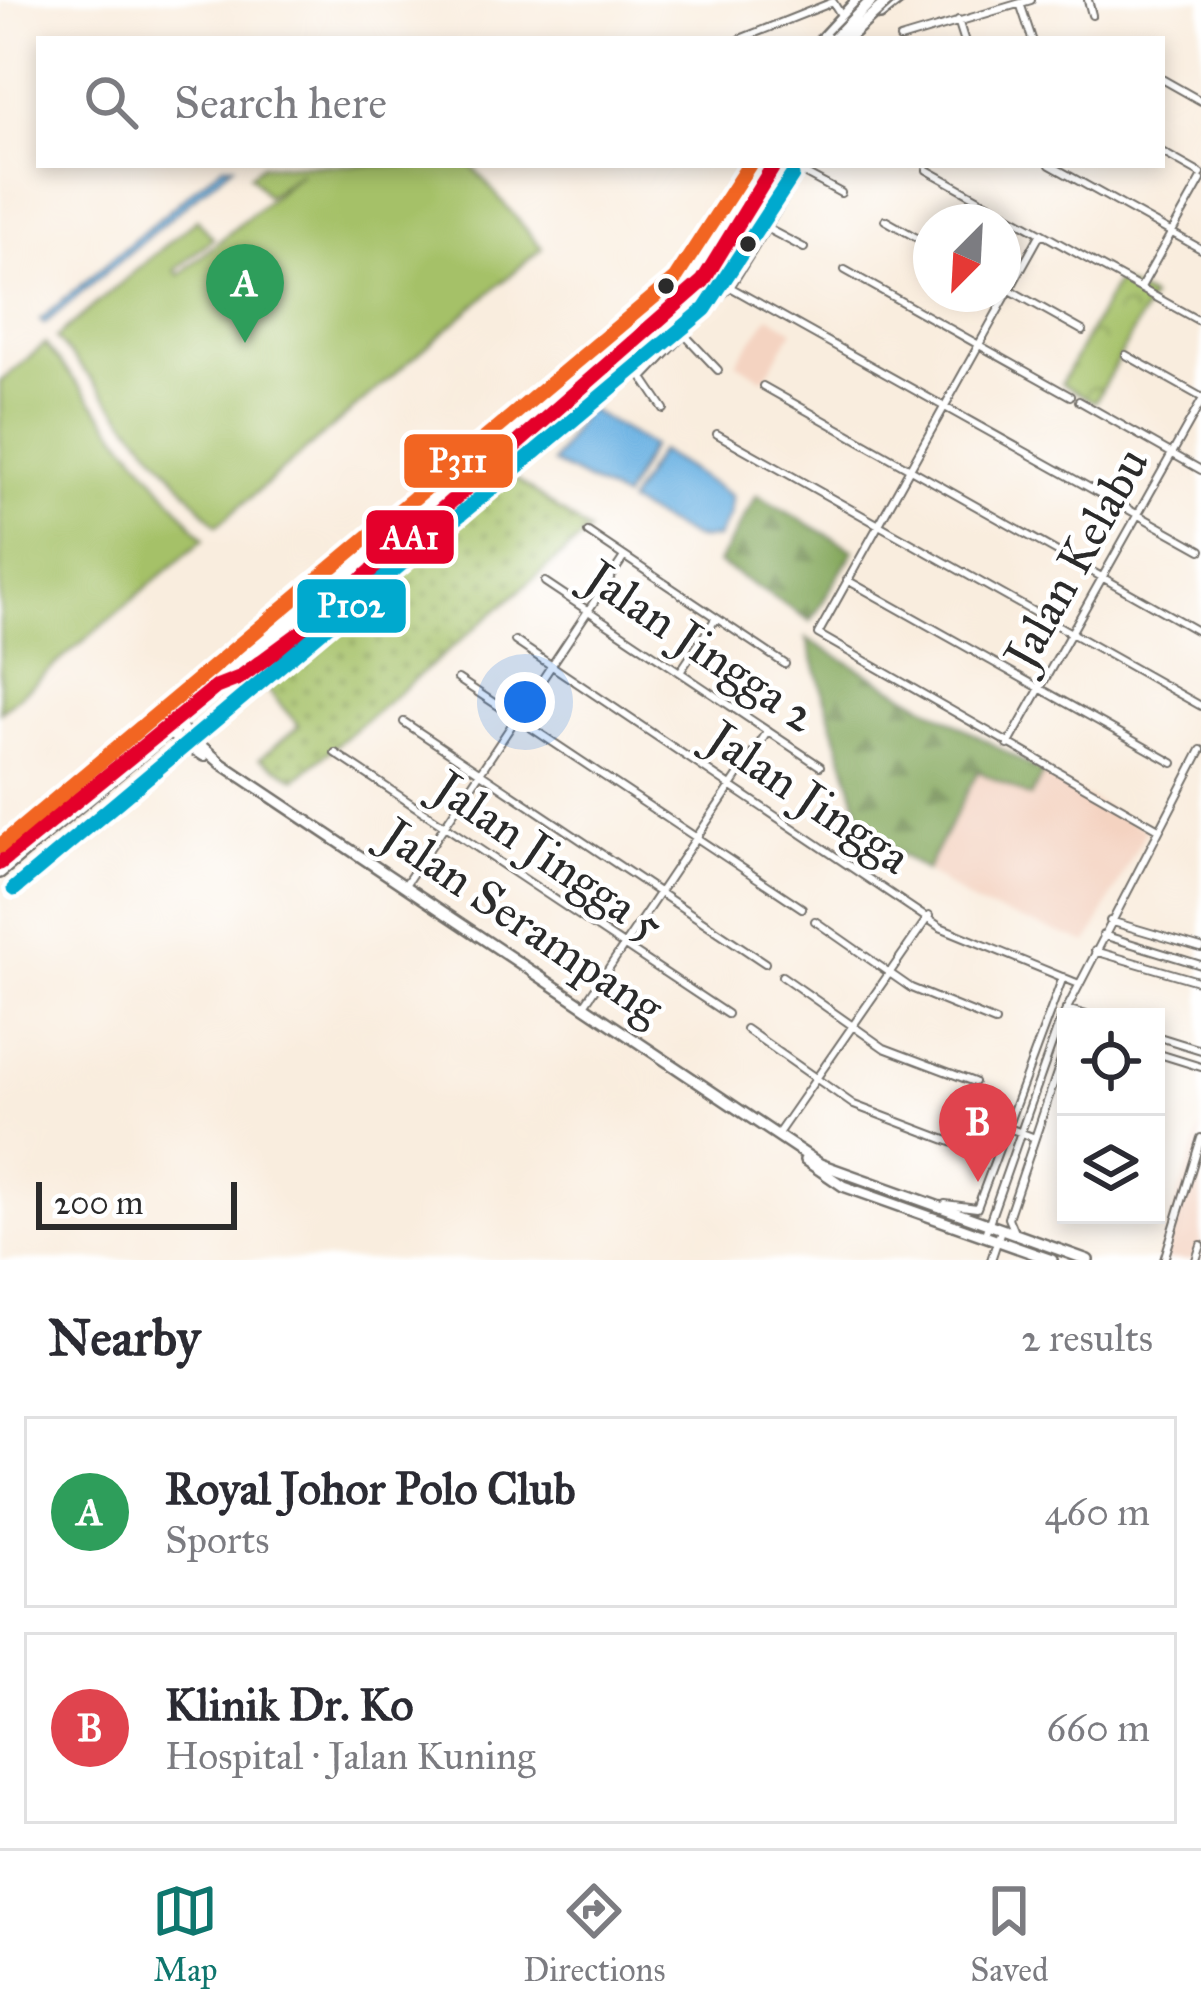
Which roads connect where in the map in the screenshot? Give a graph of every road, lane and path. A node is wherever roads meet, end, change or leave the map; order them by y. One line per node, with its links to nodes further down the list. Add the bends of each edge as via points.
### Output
1 (857, 0): 8 (main road); 10 (main road)
2 (872, 0): 14 (highway, bridge)
3 (889, 0): 16 (highway, bridge)
4 (899, 0): 10 (main road)
5 (1031, 0): 7 (street)
6 (1088, 0): 9 (street)
7 (1020, 3): 11 (street); 20 (street)
8 (841, 15): 12 (street, via 833,2); 13 (main road); 15 (main road)
9 (1092, 15)
10 (874, 20): 17 (main road)
11 (958, 20): 18 (street); 19 (street)
12 (748, 36)
13 (824, 36)
14 (837, 36)
15 (851, 36)
16 (854, 36)
17 (854, 36)
18 (909, 36)
19 (963, 36)
20 (1031, 36)
21 (1165, 81): 22 (street)
22 (1201, 101)
23 (1165, 154): 31 (street)
24 (747, 168): 45 (main road)
25 (747, 168): 103 (highway, bridge, via 657,298)
26 (767, 168): 47 (main road, via 712,267)
27 (767, 168): 80 (highway, bridge, via 683,291)
28 (804, 168): 32 (street); 34 (street)
29 (1055, 168): 36 (street)
30 (927, 170): 35 (street)
31 (1201, 177): 36 (street)
32 (841, 194)
33 (885, 220): 37 (street)
34 (766, 228): 38 (street); 42 (street)
35 (1041, 233): 40 (street); 43 (street)
36 (1172, 233): 39 (street); 43 (street)
37 (913, 236)
38 (804, 248)
39 (1201, 250)
40 (1021, 264)
41 (845, 270): 51 (street)
42 (730, 287): 50 (street); 57 (street)
43 (1141, 288): 48 (street)
44 (1021, 296): 49 (street)
45 (649, 297): 47 (street); 84 (main road)
46 (995, 312): 51 (street)
47 (665, 315): 50 (street); 55 (main road)
48 (1201, 322)
49 (1083, 331)
50 (686, 336): 53 (street); 58 (street, via 643,378)
51 (979, 345): 57 (street); 60 (street)
52 (1126, 355): 56 (street)
53 (718, 370)
54 (763, 386): 61 (street)
55 (570, 393): 80 (highway, bridge, via 304,630); 83 (main road)
56 (1201, 399): 60 (street, Jalan Kelabu)
57 (944, 406): 61 (street); 63 (street)
58 (664, 409)
59 (717, 434): 64 (street)
60 (1172, 453): 62 (street); 63 (street, Jalan Kelabu)
61 (909, 468): 64 (street); 68 (street)
62 (1201, 470)
63 (1138, 515): 66 (street); 68 (street, Jalan Kelabu)
64 (878, 524): 69 (street); 73 (street)
65 (588, 532): 67 (street)
66 (1201, 550)
67 (624, 557): 71 (street); 72 (street)
68 (1103, 578): 73 (street, Jalan Kelabu); 74 (street)
69 (847, 580): 81 (street); 91 (street, via 818,630 821,639)
70 (544, 582): 71 (street, Jalan Jingga 2)
71 (588, 611): 77 (street); 78 (street, Jalan Jingga 2)
72 (716, 618): 76 (street); 78 (street)
73 (1072, 633): 81 (street, Jalan Kelabu); 82 (street)
74 (1201, 633)
75 (515, 641): 77 (street, Jalan Jingga)
76 (785, 664)
77 (552, 665): 85 (street); 99 (street, Jalan Jingga)
78 (680, 672): 88 (street, Jalan Jingga 2)
79 (458, 680): 85 (street)
80 (216, 687): 104 (highway, bridge)
81 (1040, 689): 91 (street, Jalan Kelabu); 95 (street)
82 (1201, 706)
83 (192, 713): 87 (main road); 89 (main road)
84 (160, 716): 87 (main road, Jalan Serampang); 103 (main road)
85 (516, 718): 98 (street); 102 (street)
86 (404, 722): 98 (street)
87 (173, 730): 89 (main road, Jalan Serampang); 90 (main road); 94 (main road, Jalan Serampang)
88 (768, 730): 97 (street, Jalan Jingga 2); 99 (street)
89 (188, 737): 96 (main road, Jalan Serampang)
90 (158, 742): 94 (main road); 105 (main road)
91 (1009, 745): 101 (street)
92 (1201, 750): 101 (street)
93 (335, 753): 100 (street, Jalan Jingga 5)
94 (200, 754): 96 (main road, Jalan Serampang)
95 (1173, 763)
96 (222, 764): 106 (main road, Jalan Serampang)
97 (820, 766)
98 (480, 772): 100 (street); 107 (street)
99 (731, 785): 102 (street); 109 (street, Jalan Jingga)
100 (445, 826): 106 (street); 113 (street, Jalan Jingga 5)
101 (1157, 828): 111 (street)
102 (696, 838): 107 (street); 108 (street)
103 (0, 847)
104 (0, 863)
105 (0, 873)
106 (405, 885): 124 (main road, Jalan Serampang)
107 (660, 892): 113 (street); 116 (street)
108 (802, 908)
109 (928, 916): 118 (street); 120 (street, Jalan Jingga)
110 (815, 921): 118 (street)
111 (1110, 921): 112 (street); 114 (street)
112 (1103, 935): 115 (street); 117 (street)
113 (624, 945): 124 (street); 126 (street, Jalan Jingga 5)
114 (1201, 948)
115 (1095, 951): 121 (street); 123 (street)
116 (765, 963)
117 (1198, 964): 121 (street)
118 (890, 974): 127 (street); 128 (street)
119 (782, 976): 128 (street)
120 (1063, 977): 123 (street, Jalan Jingga); 134 (street)
121 (1190, 979): 122 (street)
122 (1201, 982)
123 (1079, 984): 125 (street)
124 (584, 1005): 145 (main road, Jalan Serampang)
125 (1067, 1008)
126 (727, 1014)
127 (995, 1022)
128 (854, 1025): 139 (street); 140 (street, via 893,1052)
129 (746, 1029): 139 (street)
130 (1057, 1035): 136 (street)
131 (1165, 1039): 132 (street)
132 (1171, 1041): 133 (street); 135 (street)
133 (1201, 1050)
134 (1030, 1054): 136 (street); 141 (street)
135 (1166, 1057): 137 (street)
136 (1045, 1059): 142 (street)
137 (1201, 1067)
138 (1057, 1073): 143 (street)
139 (818, 1079): 145 (street); 146 (street, via 866,1111)
140 (974, 1082)
141 (1006, 1127): 142 (street); 147 (street, via 977,1208)
142 (1020, 1132): 143 (street); 148 (street)
143 (1035, 1138): 150 (street, via 1008,1218)
144 (1201, 1138): 155 (street)
145 (778, 1140): 148 (main road, Jalan Serampang, via 830,1180)
146 (954, 1143)
147 (945, 1204)
148 (986, 1231): 149 (main road, Jalan Serampang)
149 (999, 1236): 150 (main road, Jalan Serampang); 152 (street); 153 (main road, Jalan Serampang)
150 (1018, 1237): 154 (main road, Jalan Serampang)
151 (1201, 1245): 156 (street)
152 (991, 1260)
153 (1052, 1260)
154 (1088, 1260)
155 (1164, 1260)
156 (1196, 1260)

